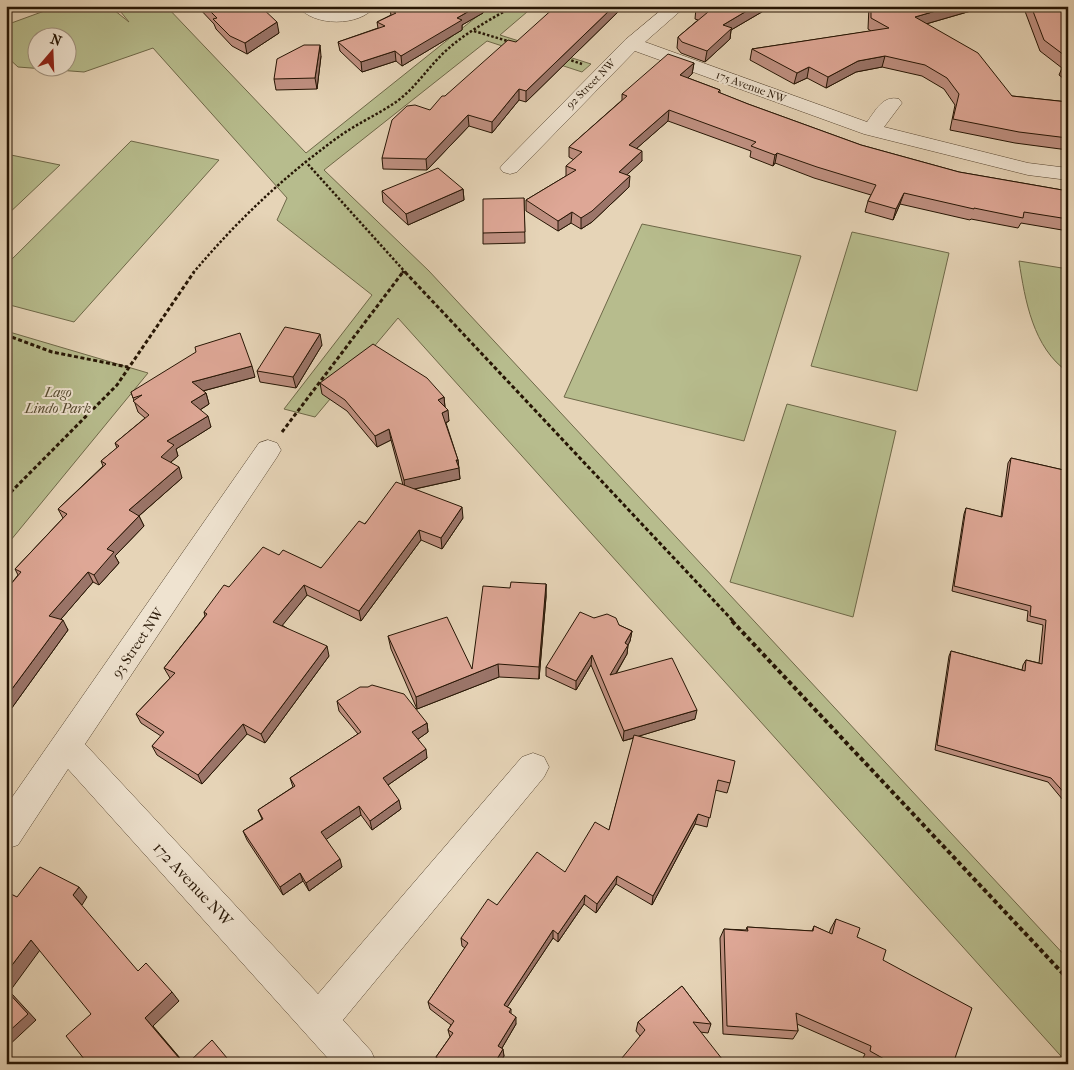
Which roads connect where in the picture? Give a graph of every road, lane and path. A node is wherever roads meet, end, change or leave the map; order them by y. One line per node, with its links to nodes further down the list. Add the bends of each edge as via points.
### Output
1 (307, 6): 2 (street, via 315,14 331,18)
2 (366, 6)
3 (513, 6): 5 (path)
4 (677, 6): 6 (street, 92 Street NW)
5 (473, 30): 7 (path); 12 (path, via 434,61 418,82 397,101)
6 (632, 44): 9 (street, 92 Street NW); 11 (street, 175 Avenue NW)
7 (520, 45)
8 (567, 59): 9 (path)
9 (604, 71): 13 (street, 92 Street NW)
10 (892, 103): 11 (street)
11 (871, 130): 14 (street, 175 Avenue NW, via 1028,169)
12 (305, 161): 15 (path); 17 (path, via 228,232 188,279)
13 (510, 168)
14 (1068, 174)
15 (404, 271): 18 (path); 23 (path)
16 (6, 335): 17 (path, via 49,353)
17 (128, 367): 19 (path, via 117,385)
18 (268, 450): 20 (street, 93 Street NW)
19 (6, 497)
20 (68, 747): 22 (street, 93 Street NW); 24 (street, 172 Avenue NW)
21 (533, 767): 24 (street)
22 (6, 834)
23 (1068, 979)
24 (319, 1020): 25 (street, 172 Avenue NW)
25 (358, 1064)

